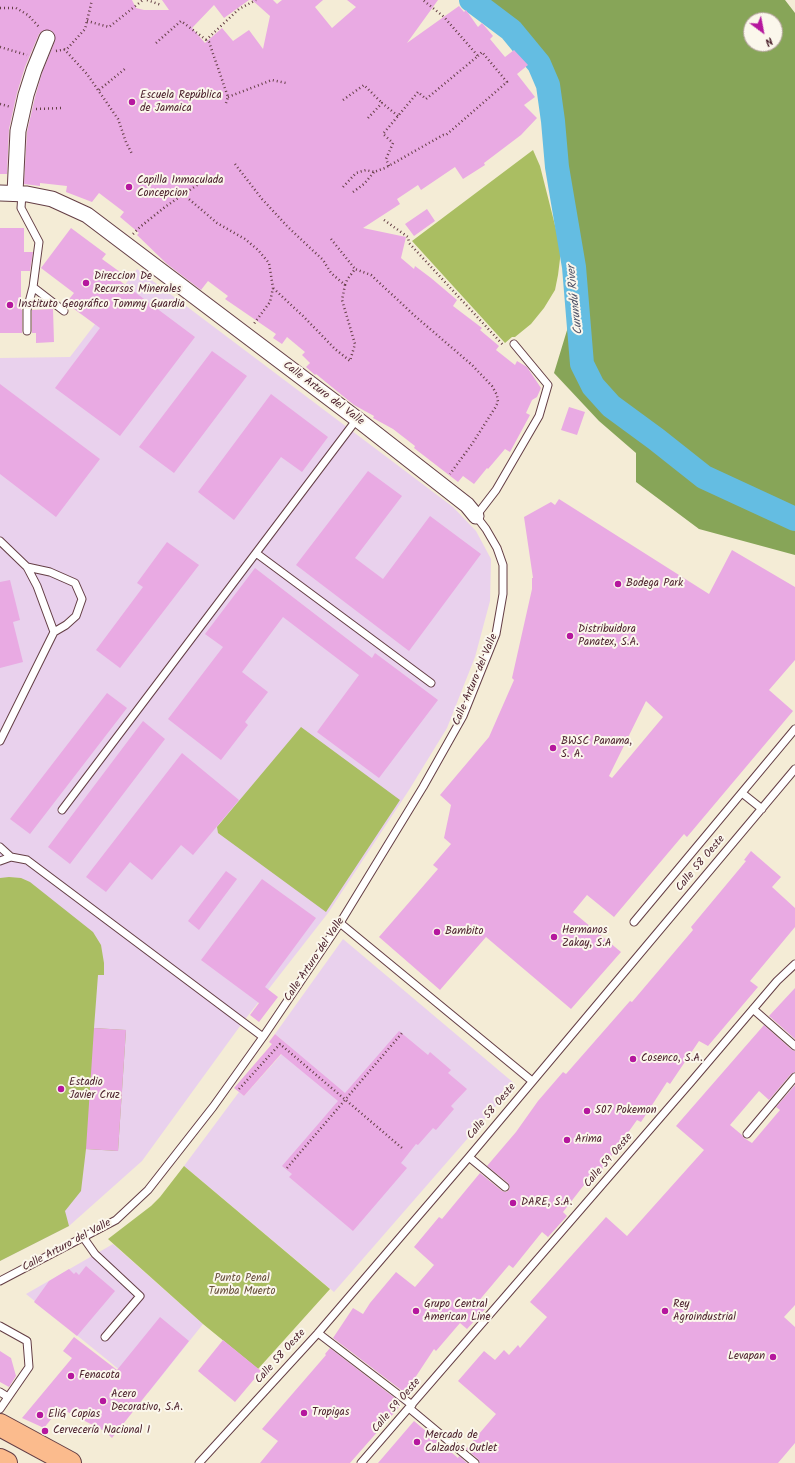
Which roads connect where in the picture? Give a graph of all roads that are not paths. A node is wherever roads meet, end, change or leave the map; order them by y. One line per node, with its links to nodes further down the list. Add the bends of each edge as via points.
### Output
1 (42, 50): 2 (street, via 26,95 18,131)
2 (12, 193): 3 (lane, via 39,242); 7 (street, Calle Arturo del Valle, via 52,199 87,215)
3 (33, 287): 4 (lane); 5 (lane, via 27,310)
4 (64, 311)
5 (27, 331)
6 (514, 344): 8 (lane, via 548,385 539,416 496,490)
7 (357, 419): 8 (street, Calle Arturo del Valle, via 467,505); 10 (lane)
8 (476, 516): 26 (lane, Calle Arturo del Valle, via 497,548 503,565 503,594 496,634 463,716)
9 (0, 541): 11 (lane)
10 (256, 553): 13 (lane); 21 (lane)
11 (27, 567): 12 (lane); 12 (lane, via 50,572 75,583 82,599 76,616)
12 (54, 632): 15 (lane)
13 (431, 683)
14 (795, 729): 19 (lane)
15 (0, 741)
16 (795, 769): 17 (lane, Calle 58 Oeste)
17 (788, 777): 18 (lane); 20 (lane, Calle 58 Oeste)
18 (795, 783)
19 (742, 793): 20 (lane); 25 (lane)
20 (762, 809): 32 (lane, Calle 58 Oeste)
21 (62, 810)
22 (0, 847): 23 (lane)
23 (11, 857): 24 (lane); 29 (lane, via 27,860)
24 (0, 861)
25 (634, 922)
26 (340, 923): 29 (lane, Calle Arturo del Valle); 32 (lane)
27 (795, 964): 28 (lane, Calle 59 Oeste, via 777,980)
28 (753, 1009): 30 (lane); 43 (lane, Calle 59 Oeste)
29 (263, 1036): 36 (lane, Calle Arturo del Valle, via 213,1107 148,1190 116,1220)
30 (795, 1046)
31 (795, 1077): 33 (lane)
32 (532, 1081): 34 (lane, Calle 58 Oeste)
33 (747, 1134)
34 (469, 1157): 35 (lane); 39 (lane, Calle 58 Oeste)
35 (505, 1187)
36 (83, 1237): 37 (lane, Calle Arturo del Valle); 40 (lane, via 95,1254 140,1296)
37 (0, 1281)
38 (0, 1326): 42 (lane, via 28,1341 29,1367)
39 (318, 1333): 43 (lane); 49 (lane, Calle 58 Oeste)
40 (105, 1337)
41 (0, 1392): 42 (lane)
42 (8, 1397): 44 (lane)
43 (411, 1406): 50 (lane, Calle 59 Oeste); 51 (lane)
44 (0, 1409)
45 (0, 1425): 48 (main road)
46 (0, 1460): 47 (main road)
47 (6, 1463)
48 (70, 1463)
49 (199, 1463)
50 (362, 1463)
51 (474, 1463)

